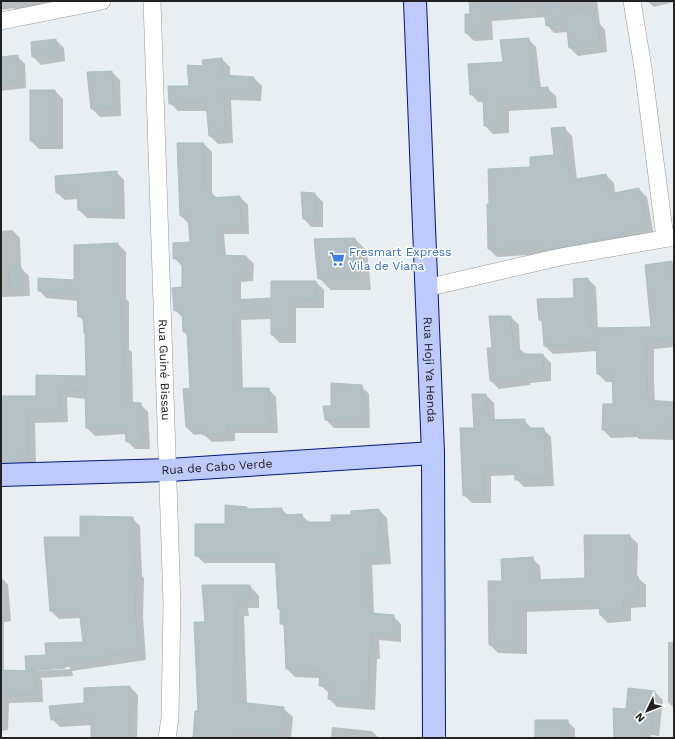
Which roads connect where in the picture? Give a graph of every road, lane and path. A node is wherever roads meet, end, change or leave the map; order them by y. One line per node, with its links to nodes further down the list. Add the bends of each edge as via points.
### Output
1 (102, 1): 5 (street)
2 (152, 1): 9 (street, Rua Guiné Bissau)
3 (415, 1): 7 (main road, Rua Hoji Ya Henda)
4 (632, 1): 6 (street)
5 (1, 21)
6 (669, 238): 7 (street, via 560,257)
7 (426, 288): 8 (main road, Rua Hoji Ya Henda)
8 (433, 453): 9 (main road, Rua de Cabo Verde); 12 (main road, Rua Hoji Ya Henda)
9 (169, 470): 10 (main road, Rua de Cabo Verde); 11 (street, Rua Guiné Bissau, via 172,605 170,718)
10 (1, 475)
11 (166, 738)
12 (434, 738)

